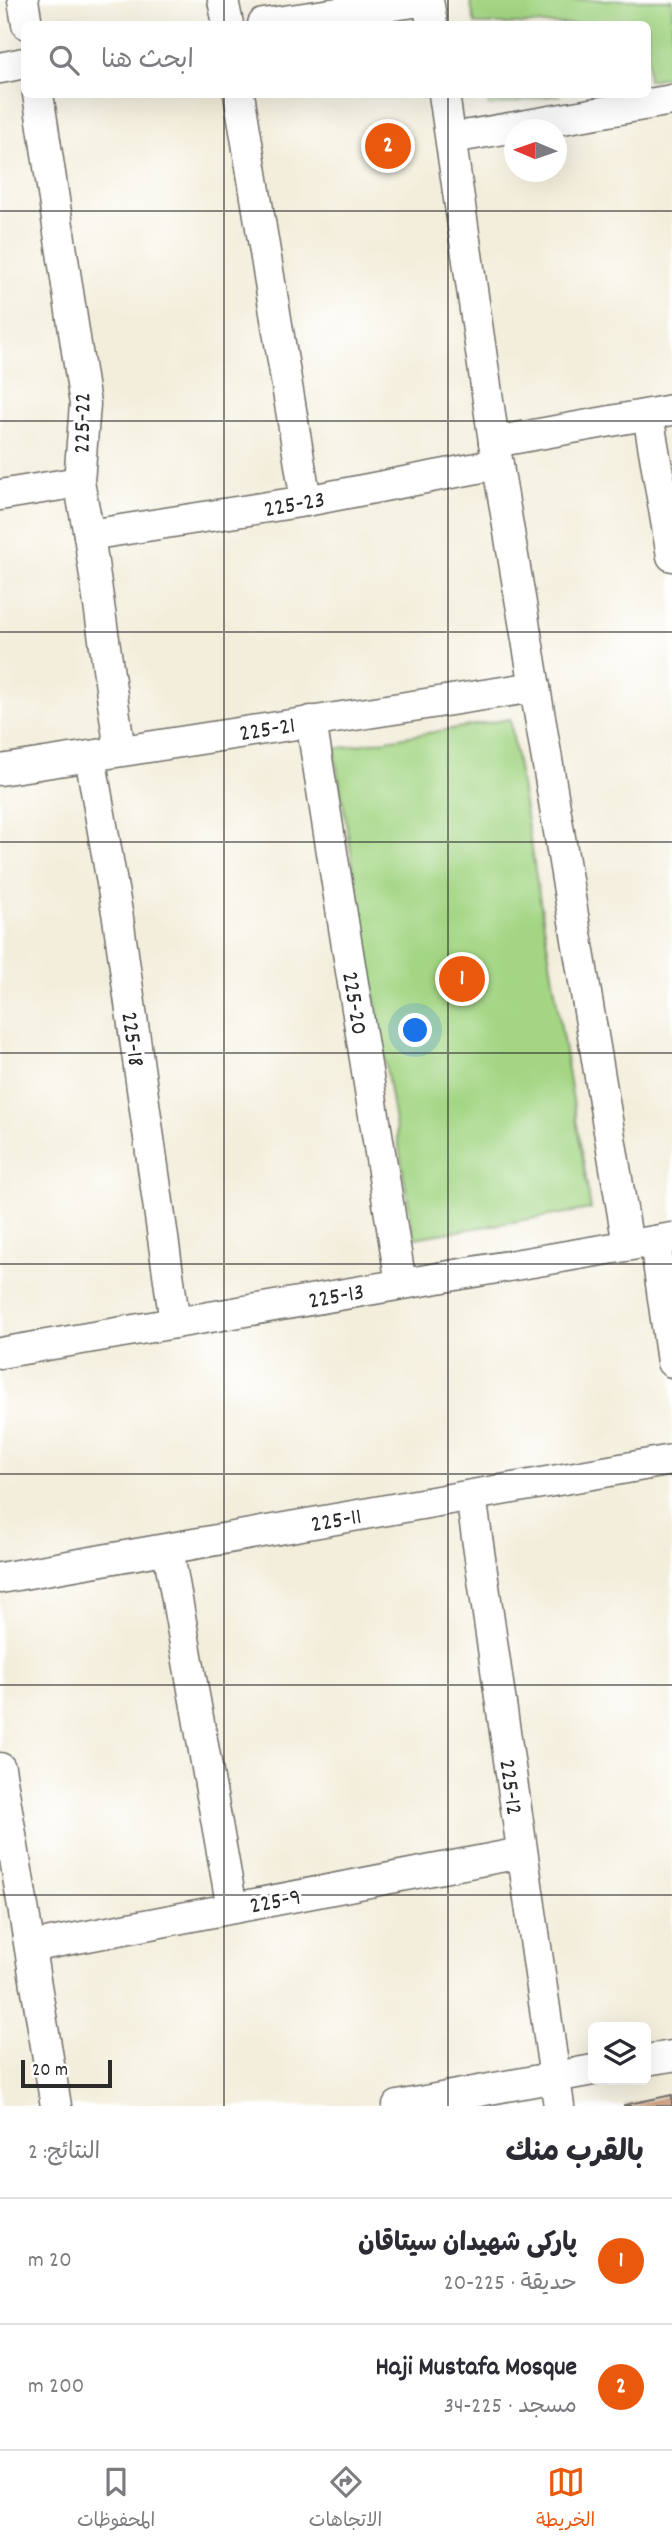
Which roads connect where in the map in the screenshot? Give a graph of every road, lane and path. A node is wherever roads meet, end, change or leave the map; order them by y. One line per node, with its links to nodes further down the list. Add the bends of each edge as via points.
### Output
1 (23, 0): 4 (street)
2 (223, 0): 5 (street)
3 (428, 0): 6 (street); 7 (street)
4 (26, 21)
5 (227, 21)
6 (284, 21)
7 (432, 21)
8 (21, 64): 9 (street)
9 (0, 68)
10 (39, 98): 17 (street, 225-22, via 85,404)
11 (240, 98): 19 (street)
12 (445, 98): 14 (street)
13 (672, 100): 14 (street)
14 (452, 138): 16 (street)
15 (660, 412): 16 (street, 225-23); 21 (street)
16 (496, 453): 19 (street, 225-23); 22 (street)
17 (79, 482): 18 (street); 20 (street, 225-22)
18 (0, 495)
19 (306, 501): 20 (street, 225-23)
20 (89, 535): 24 (street, 225-22)
21 (672, 556)
22 (535, 687): 23 (street, 225-21); 27 (street)
23 (311, 722): 24 (street, 225-21); 28 (street, 225-20)
24 (120, 751): 25 (street, 225-21)
25 (90, 756): 26 (street, 225-21); 29 (street, 225-18, via 118,918)
26 (0, 770)
27 (652, 1241): 28 (street, 225-13); 31 (street)
28 (401, 1284): 29 (street, 225-13)
29 (175, 1323): 30 (street, 225-13)
30 (0, 1353)
31 (672, 1362)
32 (672, 1460): 33 (street, 225-11)
33 (471, 1496): 34 (street, 225-11); 37 (street, 225-12)
34 (168, 1549): 35 (street, 225-11); 38 (street)
35 (0, 1578)
36 (0, 1768): 39 (street)
37 (521, 1853): 38 (street, 225-9); 43 (street, 225-12)
38 (232, 1908): 39 (street, 225-9)
39 (30, 1947): 44 (street)
40 (672, 2056): 41 (street)
41 (651, 2059)
42 (588, 2073): 43 (street)
43 (557, 2092): 45 (street)
44 (56, 2106)
45 (398, 2106)

